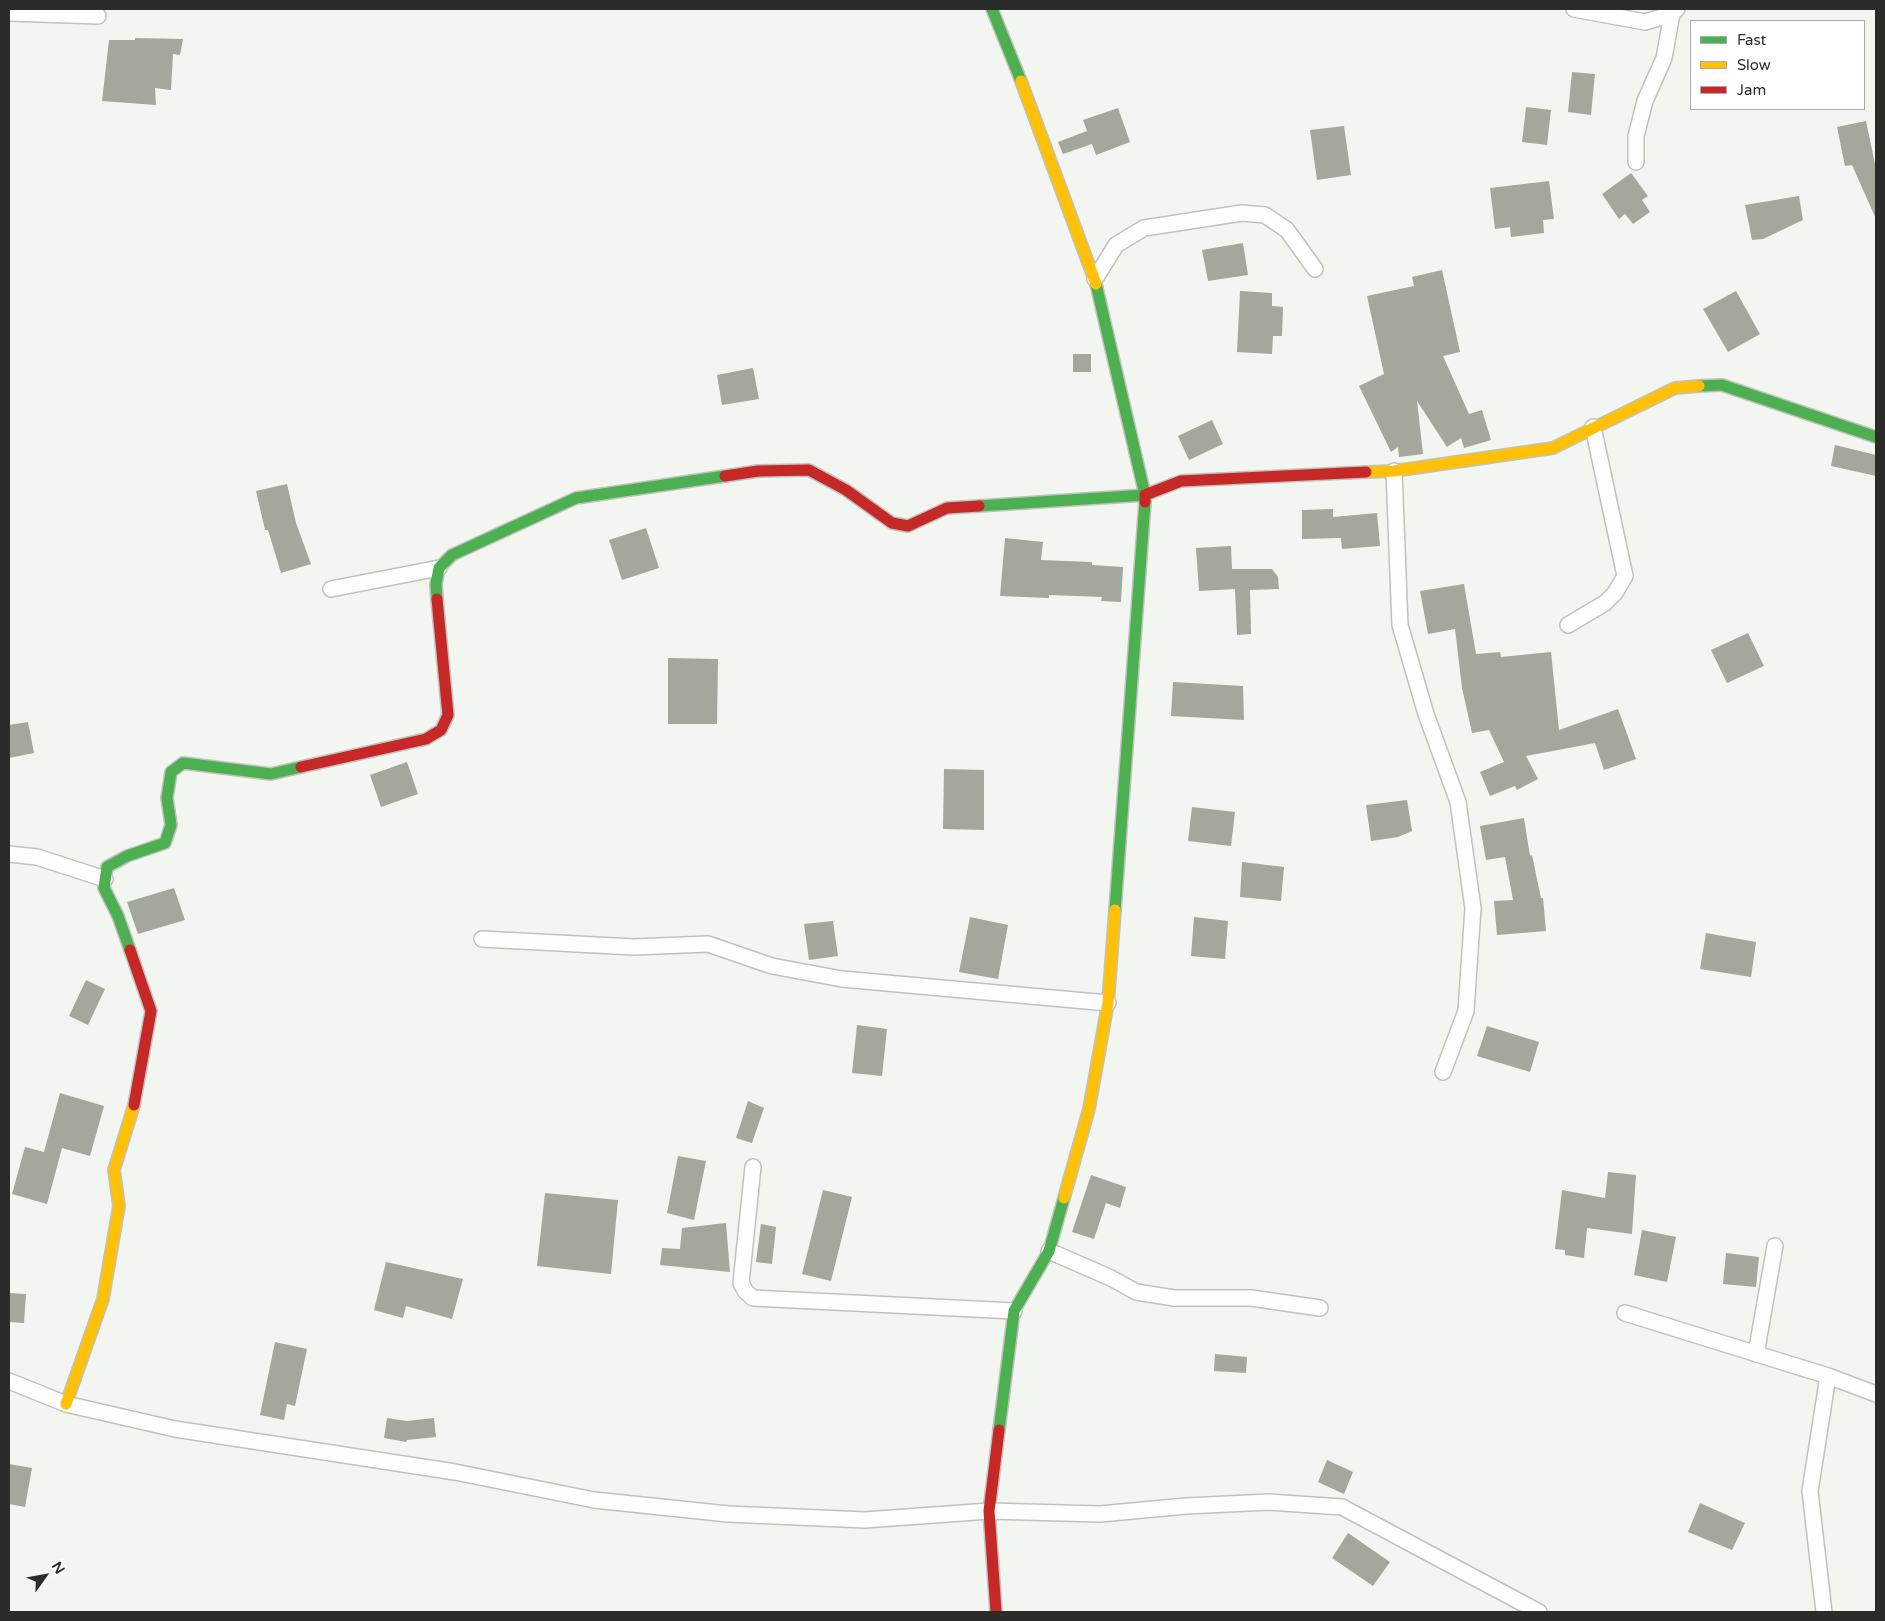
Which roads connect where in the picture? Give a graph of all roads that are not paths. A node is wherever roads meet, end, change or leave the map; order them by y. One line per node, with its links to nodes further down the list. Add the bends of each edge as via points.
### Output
1 (992, 9): 8 (street)
2 (1574, 9): 3 (street, via 1645,22)
3 (1675, 11): 6 (street, via 1664,58 1636,136)
4 (9, 13): 5 (street)
5 (98, 16)
6 (1636, 162)
7 (1315, 269): 8 (street, via 1286,230 1265,215 1242,213 1144,228 1116,245)
8 (1095, 279): 12 (street)
9 (1593, 427): 10 (street, via 1675,388 1722,385); 11 (street, via 1553,448); 15 (street, via 1625,576 1606,603)
10 (1876, 437)
11 (1394, 471): 12 (street, via 1181,481); 20 (street, via 1400,625 1426,714 1458,802 1473,908 1466,1011)
12 (1145, 495): 13 (street, via 947,508 928,514 908,526 892,523 846,490 808,470 758,470 576,498 452,556); 19 (street)
13 (439, 568): 14 (street); 17 (street, via 436,584 448,715 442,730 426,739 271,774 183,763 171,772 167,798 171,825 165,843 127,856 107,867)
14 (331, 589)
15 (1568, 624)
16 (9, 854): 17 (street, via 37,856)
17 (105, 879): 31 (street, via 104,888 118,916 151,1011 138,1092 114,1170 119,1206 103,1299)
18 (482, 939): 19 (street, via 634,947 708,944 772,966 842,979)
19 (1108, 1003): 23 (street, via 1089,1109)
20 (1443, 1072)
21 (752, 1167): 25 (street, via 741,1283 753,1298)
22 (1775, 1246): 27 (street)
23 (1049, 1251): 24 (street, via 1136,1292 1174,1298 1251,1298); 25 (street)
24 (1320, 1308)
25 (1014, 1311): 32 (street)
26 (1625, 1313): 27 (street)
27 (1756, 1354): 28 (street)
28 (1828, 1376): 30 (street); 35 (street, via 1810,1491)
29 (9, 1381): 31 (street)
30 (1876, 1394)
31 (66, 1404): 32 (street, via 175,1429 455,1472 594,1500 728,1514 865,1520)
32 (989, 1511): 33 (street); 34 (street, via 1100,1514 1269,1502 1342,1507)
33 (996, 1612)
34 (1539, 1612)
35 (1824, 1612)

